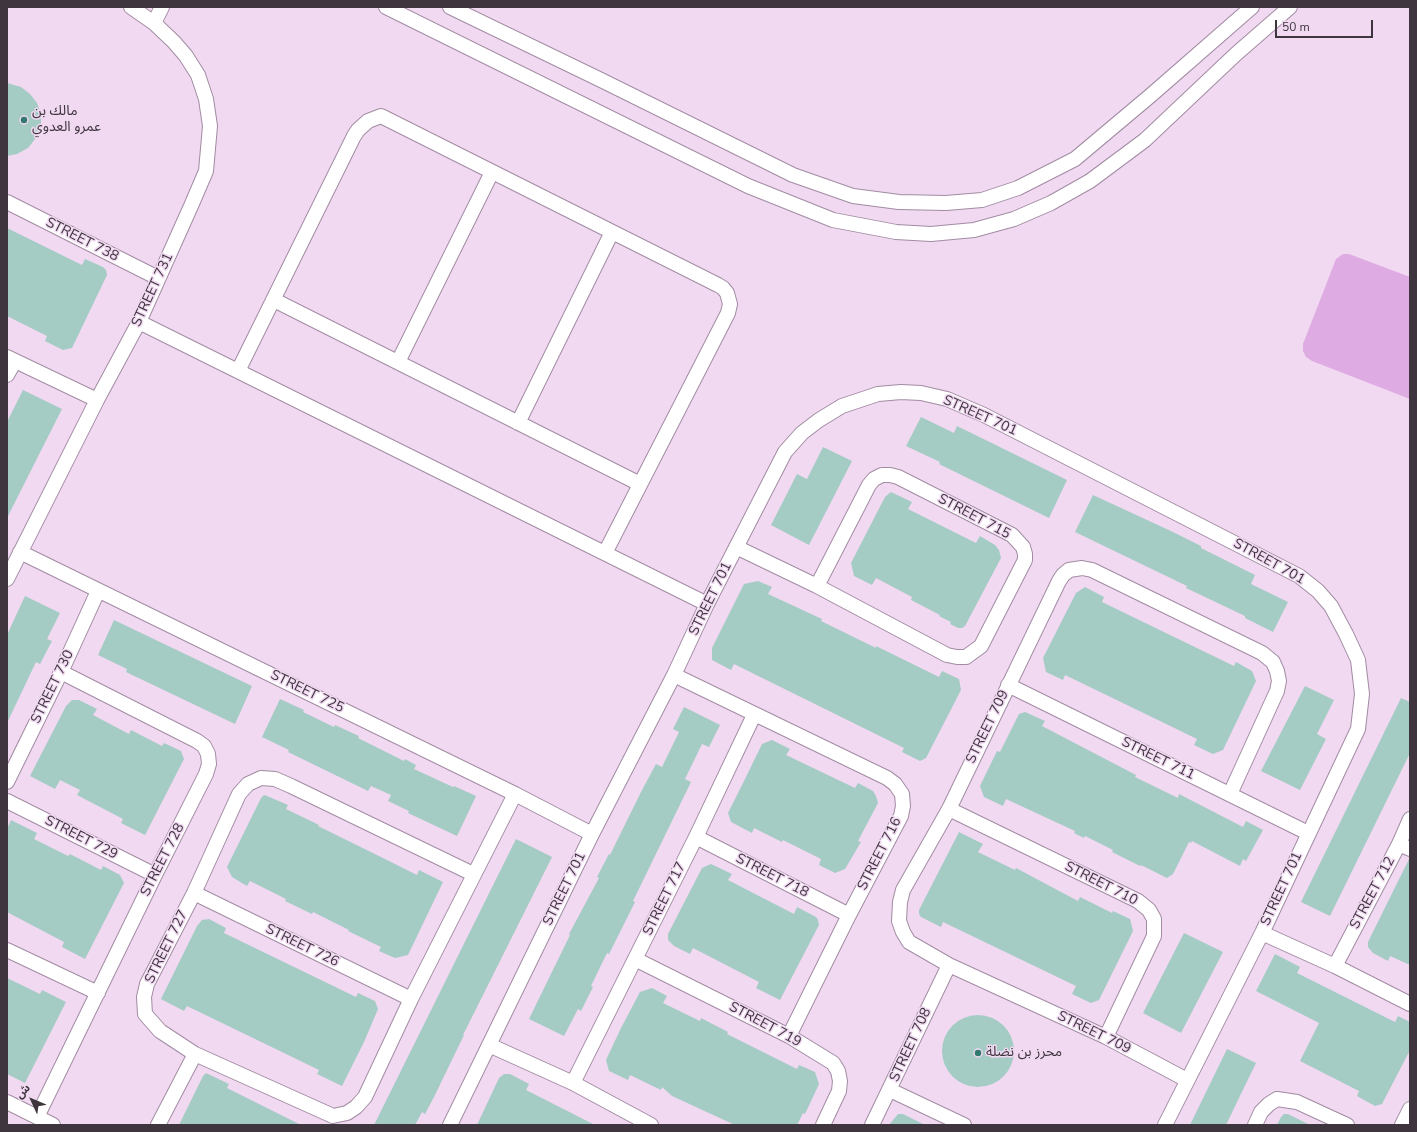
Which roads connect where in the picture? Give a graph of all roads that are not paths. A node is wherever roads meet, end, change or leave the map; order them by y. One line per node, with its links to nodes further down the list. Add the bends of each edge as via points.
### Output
1 (132, 7): 7 (street, STREET 731)
2 (162, 7): 7 (street)
3 (386, 7): 6 (street, via 748,186 832,220 896,232 931,234 974,230 1014,219 1051,203 1090,181 1145,140)
4 (450, 7): 5 (street, via 793,175 853,196 899,202 946,203 982,200 1018,188 1075,159)
5 (1252, 7)
6 (1290, 7)
7 (154, 23): 11 (street, STREET 731, via 186,56 198,75 206,99 210,126 206,171)
8 (492, 172): 10 (street); 12 (street, via 381,116 368,121 354,136); 15 (street)
9 (7, 202): 11 (street, STREET 738)
10 (612, 232): 19 (street); 20 (street, via 723,288 730,304 728,313)
11 (158, 278): 13 (street, STREET 731)
12 (274, 300): 15 (street); 16 (street)
13 (139, 322): 16 (street); 18 (street, STREET 731)
14 (11, 359): 17 (street); 18 (street)
15 (398, 362): 19 (street)
16 (238, 372): 23 (street)
17 (7, 375)
18 (96, 400): 22 (street, STREET 731)
19 (518, 423): 20 (street)
20 (640, 484): 23 (street)
21 (736, 547): 25 (street, STREET 715); 27 (street, STREET 701); 38 (street, STREET 701, via 785,452 802,433 842,406 878,394 921,393 946,399 984,415 1299,576 1318,591 1331,606 1358,660 1362,694 1358,729)
22 (20, 552): 24 (street, STREET 731); 26 (street, STREET 725)
23 (605, 553): 27 (street)
24 (7, 579)
25 (816, 586): 25 (street, STREET 715, via 947,655 966,657 981,646 1025,560 1025,554 1023,547 1012,535 898,477 882,475 869,485)
26 (98, 591): 28 (street, STREET 730); 33 (street, STREET 725)
27 (707, 604): 29 (street, STREET 701)
28 (61, 672): 32 (street, STREET 730); 43 (street, STREET 728, via 197,741 204,746 208,754 206,774)
29 (674, 675): 31 (street, STREET 716); 39 (street, STREET 701)
30 (1008, 685): 34 (street, STREET 711); 34 (street, STREET 709, via 1063,575 1069,570 1082,568 1092,570 1262,653 1273,662 1280,681); 36 (street, STREET 709)
31 (754, 715): 40 (street, STREET 717); 45 (street, STREET 716, via 886,778 895,784 902,794 901,816)
32 (7, 782)
33 (515, 794): 39 (street, STREET 725); 42 (street, STREET 727)
34 (1230, 794): 38 (street, STREET 711)
35 (7, 801): 43 (street, STREET 729)
36 (949, 809): 49 (street, STREET 709, via 903,890 899,922 909,942); 55 (street, STREET 710, via 1138,901 1149,910 1154,919 1154,936)
37 (1410, 819): 41 (street, STREET 712)
38 (1308, 833): 46 (street, STREET 701)
39 (592, 834): 56 (street, STREET 701)
40 (696, 837): 45 (street, STREET 718); 48 (street, STREET 717)
41 (1404, 846): 50 (street, STREET 712)
42 (473, 874): 44 (street, STREET 727, via 291,786 275,779 262,778 248,784 239,794); 52 (street, STREET 727)
43 (155, 875): 51 (street, STREET 728)
44 (194, 893): 52 (street, STREET 726); 57 (street, STREET 727, via 147,984 144,997 145,1014 160,1031)
45 (849, 915): 54 (street, STREET 716)
46 (1262, 933): 50 (street); 58 (street, STREET 701)
47 (7, 950): 51 (street)
48 (635, 959): 54 (street, STREET 719); 59 (street, STREET 717)
49 (950, 965): 55 (street, STREET 709); 60 (street, STREET 708)
50 (1335, 966): 53 (street)
51 (98, 993): 63 (street, STREET 728)
52 (411, 999): 57 (street, STREET 727, via 365,1097 347,1113 333,1116)
53 (1410, 1004)
54 (789, 1036): 68 (street, STREET 719, via 827,1058 838,1071 839,1091)
55 (1106, 1037): 58 (street, STREET 709)
56 (489, 1045): 59 (street); 66 (street, STREET 701)
57 (195, 1054): 65 (street)
58 (1187, 1080): 71 (street, STREET 701)
59 (573, 1083): 67 (street)
60 (890, 1090): 69 (street, STREET 708); 70 (street)
61 (7, 1102): 63 (street)
62 (1410, 1109): 74 (street)
63 (36, 1116): 64 (street)
64 (52, 1125)
65 (158, 1125)
66 (450, 1125)
67 (651, 1125)
68 (823, 1125)
69 (872, 1125)
70 (964, 1125)
71 (1165, 1125)
72 (1255, 1125): 73 (street, via 1261,1112 1277,1099 1297,1102)
73 (1347, 1125)
74 (1402, 1125)

